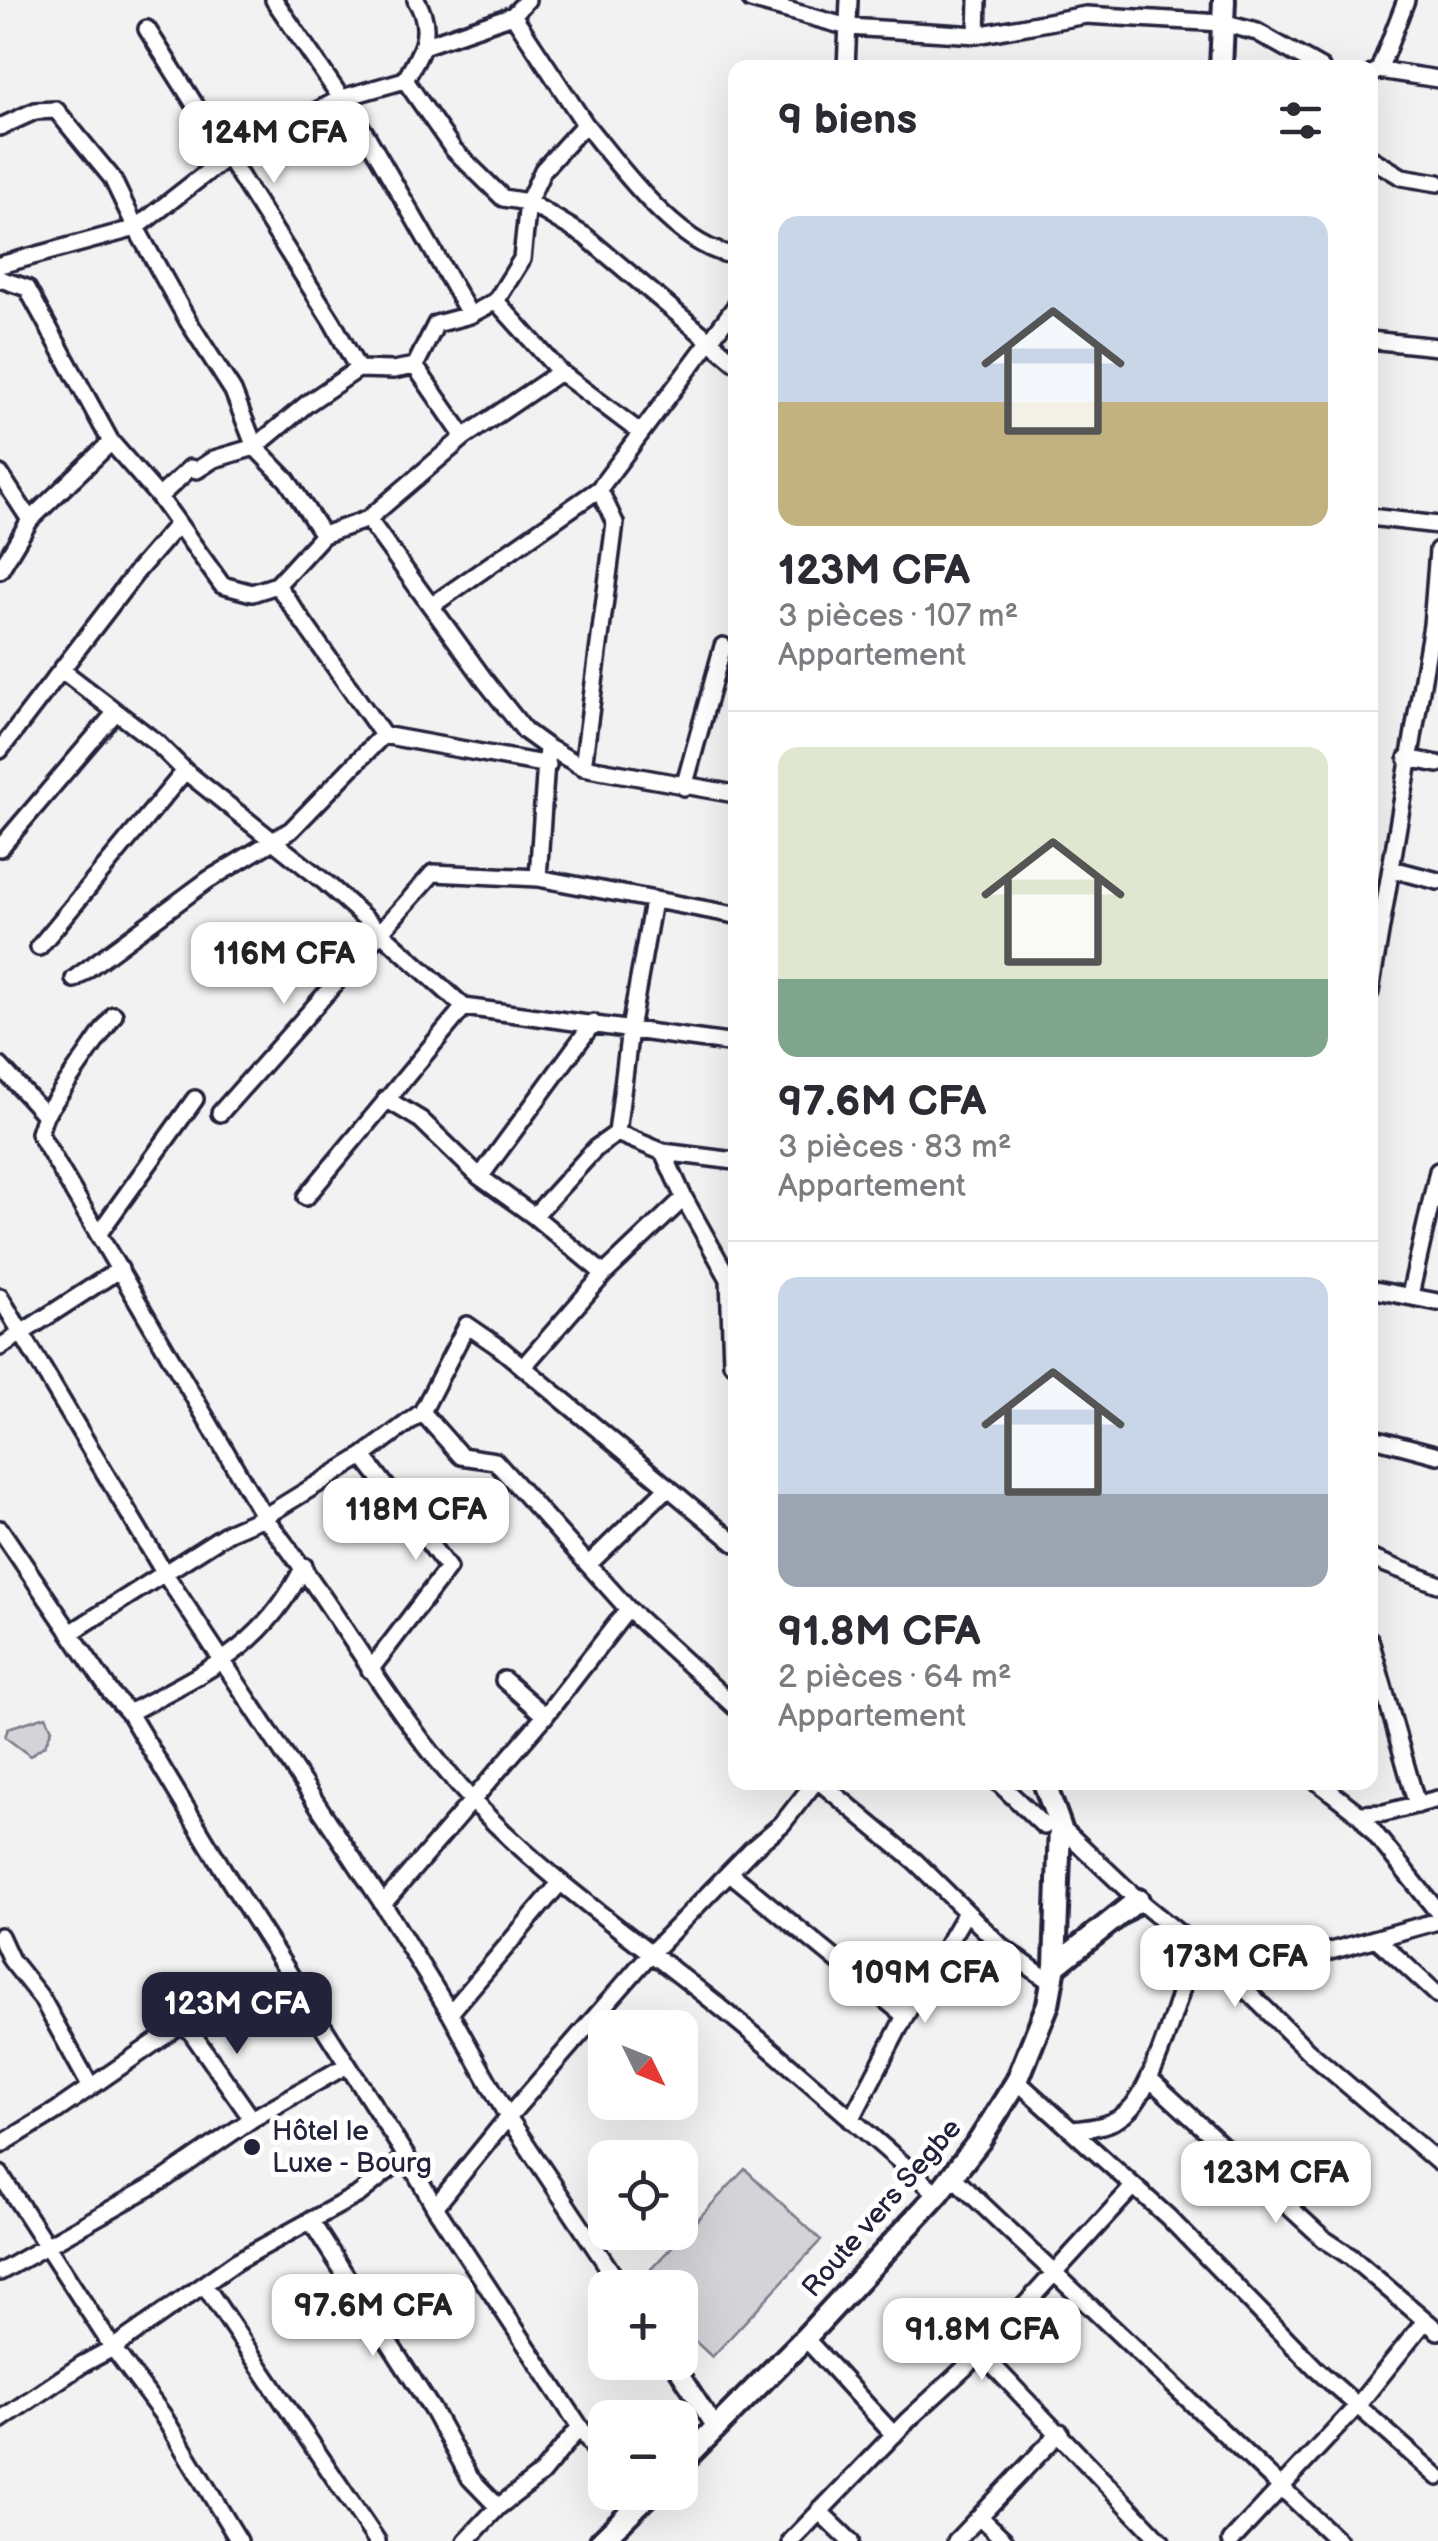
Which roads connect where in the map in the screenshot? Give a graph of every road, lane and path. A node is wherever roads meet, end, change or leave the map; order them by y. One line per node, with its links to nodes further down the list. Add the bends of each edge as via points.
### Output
1 (274, 0): 23 (street)
2 (416, 0): 15 (street)
3 (527, 0): 10 (street)
4 (751, 0): 12 (street)
5 (849, 0): 12 (street)
6 (978, 0): 14 (street)
7 (1224, 0): 11 (main road)
8 (1406, 0): 19 (street)
9 (1086, 8): 11 (street); 14 (street)
10 (513, 16): 15 (street); 25 (street)
11 (1222, 23): 17 (main road); 18 (street, via 1257,32)
12 (848, 27): 14 (street); 16 (street)
13 (147, 29): 26 (street)
14 (977, 35)
15 (426, 44): 22 (street)
16 (846, 60)
17 (1220, 60)
18 (1307, 60)
19 (1378, 65)
20 (1378, 72): 21 (street)
21 (1438, 79)
22 (405, 80): 23 (street); 29 (street, via 503,198)
23 (342, 98): 26 (street); 35 (street)
24 (3, 119): 30 (street, via 56,110 112,178)
25 (585, 124): 29 (street, via 543,170); 31 (street, via 653,208)
26 (228, 156): 30 (street); 42 (street)
27 (1378, 163): 28 (street, via 1402,177)
28 (1438, 183)
29 (528, 202): 34 (street, via 522,260); 37 (street, via 585,236)
30 (136, 228): 32 (street); 47 (street, via 233,391)
31 (728, 254)
32 (0, 265)
33 (0, 279): 46 (street, via 27,288)
34 (496, 301): 35 (street); 43 (street)
35 (470, 315): 41 (street, via 436,324)
36 (728, 316): 37 (street)
37 (710, 339): 40 (street); 44 (street)
38 (1378, 341): 39 (street)
39 (1438, 346)
40 (728, 356)
41 (415, 366): 42 (street); 45 (street)
42 (358, 369): 47 (street)
43 (560, 372): 44 (street); 45 (street)
44 (641, 433): 49 (street)
45 (464, 438): 52 (street)
46 (111, 442): 50 (street); 53 (street)
47 (255, 447): 50 (street, via 190,468); 56 (street, via 287,480)
48 (0, 474): 53 (street)
49 (599, 489): 60 (street); 71 (street, via 615,523)
50 (159, 496): 55 (street)
51 (1378, 518): 54 (street)
52 (368, 519): 56 (street); 60 (street)
53 (30, 520): 58 (street)
54 (1438, 525)
55 (177, 526): 59 (street, via 222,585 252,593); 63 (street)
56 (323, 535): 59 (street)
57 (1438, 550): 61 (street)
58 (0, 570)
59 (277, 585): 65 (street)
60 (431, 606): 66 (street, via 525,731)
61 (1435, 625): 68 (street)
62 (722, 646): 73 (street)
63 (63, 670): 64 (street); 67 (street)
64 (115, 713): 72 (street); 76 (street)
65 (383, 736): 70 (street); 75 (street, via 291,830)
66 (547, 747): 70 (street); 71 (street)
67 (0, 750)
68 (1408, 758): 69 (street); 77 (street)
69 (1438, 764)
70 (548, 766): 78 (street)
71 (583, 768): 73 (street)
72 (185, 771): 75 (street); 84 (street)
73 (684, 786): 74 (street)
74 (728, 793)
75 (272, 838): 83 (street); 85 (street)
76 (0, 848)
77 (1392, 869): 79 (street); 82 (street)
78 (538, 878): 80 (street); 83 (street, via 433,874)
79 (1438, 881)
80 (653, 901): 81 (street); 89 (street)
81 (728, 914)
82 (1378, 919)
83 (382, 930): 86 (street); 94 (street)
84 (39, 947)
85 (74, 979)
86 (464, 1006): 88 (street); 93 (street)
87 (114, 1015): 95 (street)
88 (594, 1024): 89 (street); 100 (street)
89 (630, 1030): 90 (street); 96 (street)
90 (728, 1043)
91 (0, 1066): 95 (street)
92 (195, 1098): 104 (street)
93 (386, 1099): 100 (street, via 421,1120); 101 (street)
94 (220, 1113)
95 (45, 1115): 104 (street, via 39,1133)
96 (617, 1134): 97 (street); 103 (street)
97 (663, 1152): 98 (street); 102 (street)
98 (728, 1159)
99 (1438, 1171): 109 (street)
100 (480, 1177): 103 (street)
101 (306, 1197)
102 (684, 1198): 106 (street); 107 (street)
103 (534, 1216): 107 (street)
104 (99, 1233): 105 (street)
105 (120, 1269): 112 (street); 120 (street)
106 (728, 1272)
107 (604, 1274): 114 (street)
108 (1378, 1290): 109 (street)
109 (1410, 1296): 111 (street)
110 (0, 1297): 112 (street)
111 (1438, 1302)
112 (22, 1335): 113 (street); 126 (street)
113 (0, 1347)
114 (524, 1367): 115 (street, via 468,1324); 119 (street)
115 (422, 1412): 118 (street); 124 (street, via 461,1456 494,1461)
116 (1378, 1438): 117 (street)
117 (1438, 1455)
118 (363, 1456): 120 (street); 132 (street, via 448,1568)
119 (668, 1487): 122 (street); 124 (street)
120 (264, 1517): 125 (street); 126 (street)
121 (0, 1529): 129 (street)
122 (728, 1536)
123 (1378, 1561): 127 (street)
124 (589, 1564): 128 (street)
125 (304, 1566): 130 (street, via 272,1617); 132 (street)
126 (164, 1574): 129 (street); 130 (street)
127 (1438, 1584)
128 (628, 1609): 134 (street); 136 (street)
129 (72, 1632): 135 (street)
130 (225, 1661): 135 (street); 150 (street)
131 (1378, 1668): 144 (street)
132 (370, 1670): 143 (street)
133 (504, 1680): 136 (street)
134 (728, 1701)
135 (129, 1713): 165 (street)
136 (545, 1716): 143 (street)
137 (811, 1790): 147 (street)
138 (828, 1790): 152 (street, via 916,1862)
139 (1008, 1790): 146 (street)
140 (1044, 1790): 146 (main road, Route vers Segbe)
141 (1328, 1790): 145 (street)
142 (1438, 1798): 144 (street)
143 (472, 1800): 148 (street); 150 (street)
144 (1417, 1805): 145 (street)
145 (1360, 1814): 151 (street)
146 (1052, 1826): 149 (street); 160 (main road, Route vers Segbe, via 1060,1887)
147 (730, 1873): 157 (street); 164 (street)
148 (560, 1884): 157 (street); 163 (street)
149 (1138, 1900): 156 (street); 160 (main road)
150 (383, 1904): 163 (street)
151 (1438, 1912)
152 (965, 1914): 160 (street, via 1002,1947); 164 (street)
153 (1438, 1922): 155 (street)
154 (0, 1936): 158 (street)
155 (1378, 1940): 161 (street); 162 (street)
156 (1196, 1944): 161 (street); 166 (street)
157 (650, 1954): 169 (street); 171 (street)
158 (14, 1962): 159 (street); 168 (street, via 42,1998)
159 (0, 1974)
160 (1053, 1975): 167 (main road, Route vers Segbe)
161 (1234, 1978): 175 (street, via 1306,2050)
162 (1438, 1996)
163 (450, 2013): 169 (street)
164 (905, 2016): 171 (street)
165 (347, 2065): 170 (street); 174 (street)
166 (1150, 2078): 172 (street, via 1128,2112 1097,2128); 187 (street, via 1324,2239)
167 (1017, 2081): 172 (street); 177 (main road, Route vers Segbe)
168 (90, 2086): 170 (street, via 182,2019); 173 (street)
169 (508, 2117): 180 (street); 183 (street)
170 (252, 2118): 182 (street)
171 (851, 2120): 179 (street)
172 (1072, 2130): 178 (street)
173 (0, 2145)
174 (406, 2156): 180 (street); 181 (street, via 359,2194)
175 (1438, 2162)
176 (0, 2174): 182 (street)
177 (952, 2176): 179 (main road, Route vers Segbe); 185 (street)
178 (1133, 2188): 185 (street); 192 (street)
179 (938, 2194): 188 (main road, Route vers Segbe)
180 (435, 2207): 194 (street)
181 (310, 2220): 186 (street); 202 (street, via 434,2410 470,2478)
182 (48, 2246): 184 (street); 189 (street)
183 (610, 2270)
184 (0, 2272)
185 (1056, 2273): 190 (street); 201 (street)
186 (205, 2286): 189 (street); 207 (street)
187 (1431, 2326): 192 (street)
188 (805, 2338): 195 (main road, Route vers Segbe); 197 (street)
189 (113, 2348): 193 (street); 206 (street, via 162,2414)
190 (981, 2352): 196 (street); 197 (street)
191 (684, 2380): 195 (street)
192 (1356, 2406): 200 (street); 201 (street)
193 (0, 2420)
194 (579, 2428): 198 (street); 202 (street, via 540,2474)
195 (716, 2428): 199 (main road, Route vers Segbe)
196 (1060, 2432): 205 (street); 214 (street)
197 (894, 2435): 204 (street)
198 (588, 2441)
199 (698, 2446)
200 (1438, 2478)
201 (1284, 2488): 215 (street); 216 (street)
202 (498, 2507): 208 (street)
203 (622, 2510): 209 (main road)
204 (819, 2512): 210 (street); 211 (street)
205 (980, 2516): 212 (street); 213 (street)
206 (238, 2541)
207 (377, 2541)
208 (466, 2541)
209 (601, 2541)
210 (791, 2541)
211 (850, 2541)
212 (956, 2541)
213 (1005, 2541)
214 (1162, 2541)
215 (1231, 2541)
216 (1338, 2541)

